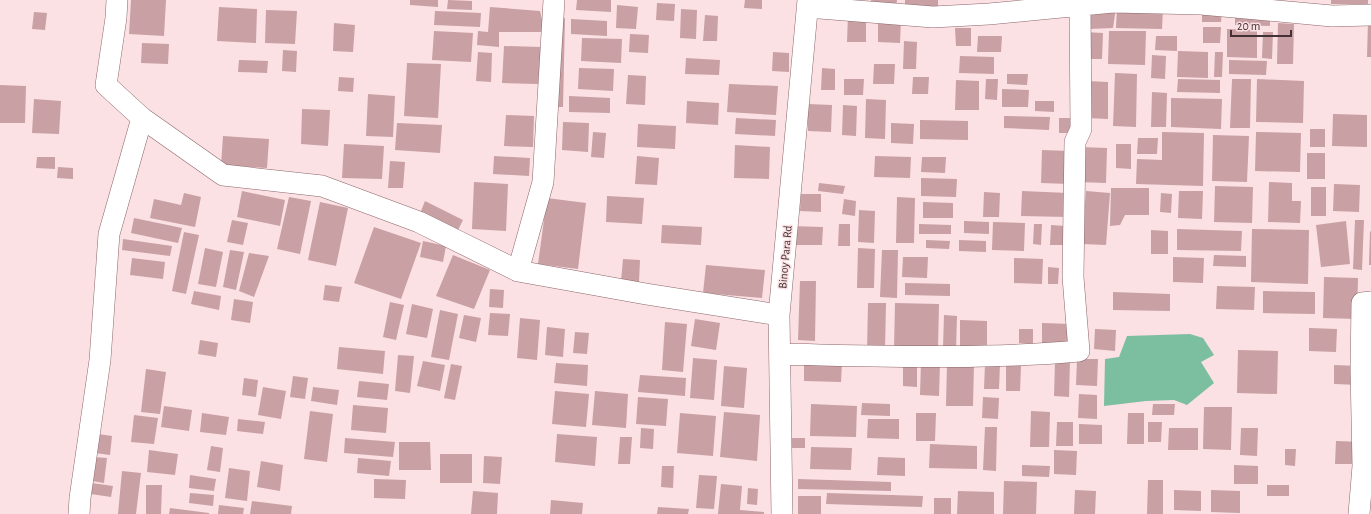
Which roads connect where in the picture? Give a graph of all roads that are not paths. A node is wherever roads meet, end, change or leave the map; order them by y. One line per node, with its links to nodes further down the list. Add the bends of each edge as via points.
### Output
1 (117, 0): 6 (street, via 106,85)
2 (554, 0): 7 (street, via 543,182)
3 (807, 3): 4 (street, via 933,17); 9 (street, Binoy Para Rd)
4 (1080, 5): 5 (street, via 1113,2 1201,4 1332,16); 10 (street, via 1081,129 1075,142 1073,277 1079,351 1034,355 923,357)
5 (1371, 16)
6 (142, 118): 7 (street, via 223,176 322,186 419,222); 11 (street, via 109,234 100,360)
7 (518, 271): 9 (street)
8 (1371, 302): 13 (street, via 1362,303 1363,466)
9 (779, 315): 10 (street, Binoy Para Rd)
10 (780, 354): 12 (street, Binoy Para Rd)
11 (79, 514)
12 (782, 514)
13 (1359, 514)

